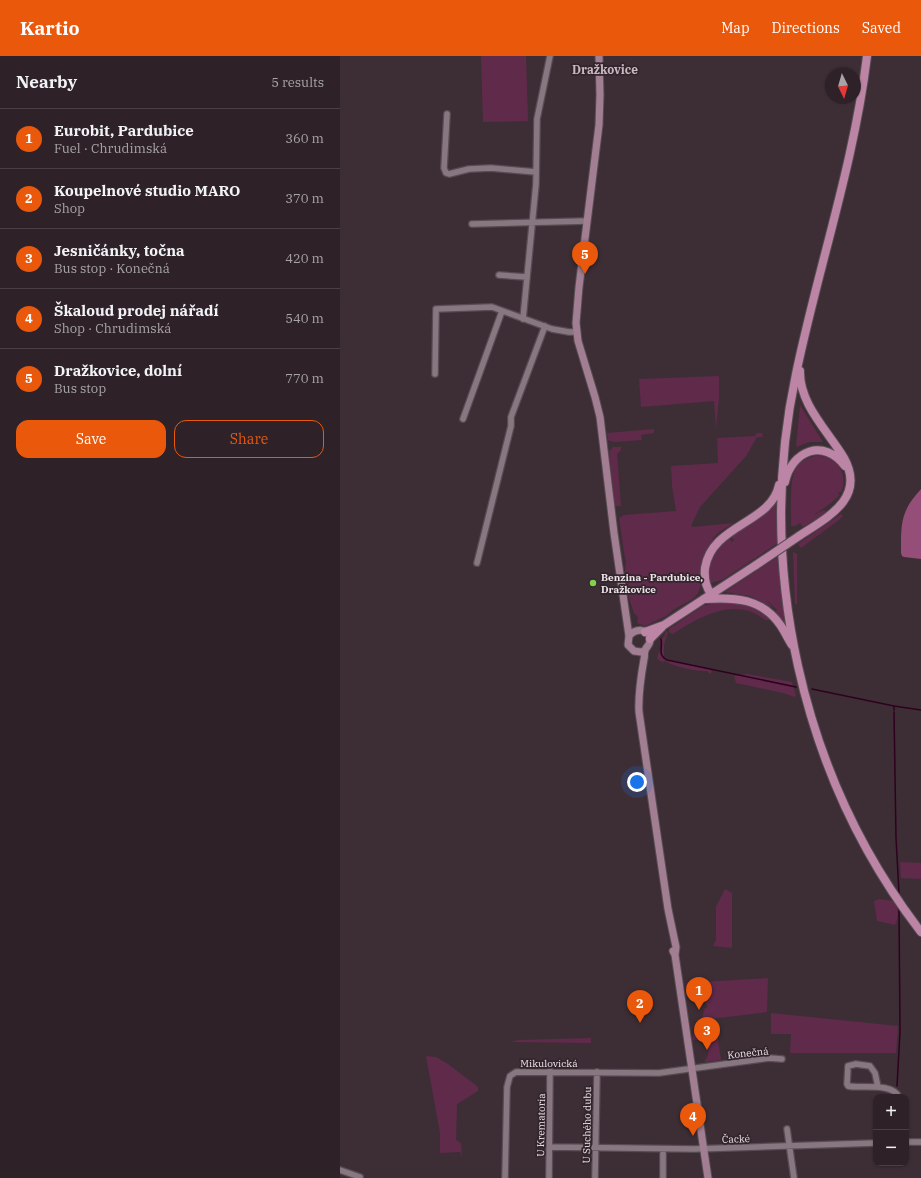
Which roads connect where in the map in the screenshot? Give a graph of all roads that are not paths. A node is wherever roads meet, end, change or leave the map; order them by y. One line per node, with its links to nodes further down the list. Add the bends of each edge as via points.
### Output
1 (550, 56): 5 (street, via 537,119)
2 (599, 56): 7 (main road, via 599,125)
3 (867, 56): 15 (main road, via 847,165)
4 (447, 114): 5 (street, via 444,168 446,173 491,168)
5 (536, 172): 6 (street)
6 (533, 221): 7 (street); 8 (street); 10 (street)
7 (587, 221): 14 (main road, via 576,312)
8 (472, 224)
9 (499, 275): 10 (street)
10 (527, 276): 12 (street)
11 (502, 311): 12 (street); 16 (street, via 492,307 436,308); 17 (street)
12 (523, 319): 13 (street)
13 (545, 326): 14 (street, via 565,332); 21 (street, via 511,417 511,426)
14 (577, 332): 24 (main road, via 600,417)
15 (801, 351): 18 (main road, via 789,410); 19 (main road, via 800,380 803,394 844,458 849,467)
16 (435, 374)
17 (463, 419)
18 (783, 464): 20 (main road); 22 (main road, via 778,491 770,504 722,538 710,552 705,575 706,585)
19 (850, 478): 20 (main road, via 843,463 832,454 819,450 806,453 791,465); 22 (main road, bridge, via 850,492 846,500 828,517)
20 (781, 500): 31 (main road, via 785,583)
21 (477, 563)
22 (711, 594): 23 (main road)
23 (703, 599): 25 (main road); 31 (main road, via 732,598 760,606 776,619)
24 (626, 617): 26 (main road); 28 (main road)
25 (664, 625): 27 (main road); 29 (main road)
26 (636, 630): 27 (main road); 28 (main road)
27 (645, 632): 29 (main road)
28 (629, 636): 32 (main road, via 628,646)
29 (650, 639): 30 (main road)
30 (645, 651): 32 (main road); 33 (main road)
31 (795, 651): 35 (main road, via 811,716 834,779 863,840)
32 (637, 652): 33 (main road)
33 (643, 667): 34 (main road, via 640,712)
34 (668, 909): 36 (main road, via 669,931); 36 (main road, via 676,948)
35 (921, 932)
36 (675, 955): 38 (main road)
37 (782, 1059): 38 (street, Konečná, via 769,1058)
38 (692, 1069): 40 (street, Mikulovická, via 658,1073); 51 (main road)
39 (550, 1071): 40 (street, Mikulovická); 47 (street, U Krematoria); 54 (street, Mikulovická, via 516,1072 510,1076)
40 (597, 1072): 49 (street, U Suchého dubu)
41 (878, 1087): 41 (street, via 848,1086 848,1066 870,1066); 42 (street)
42 (897, 1094)
43 (787, 1129): 48 (street)
44 (909, 1142): 45 (street)
45 (921, 1142)
46 (873, 1143): 48 (street, Čacké)
47 (550, 1146): 49 (street, Čacké); 55 (street, U Krematoria)
48 (789, 1146): 51 (street, Čacké); 59 (street)
49 (596, 1147): 50 (street, Čacké); 56 (street, U Suchého dubu)
50 (663, 1149): 51 (street, Čacké); 57 (street)
51 (704, 1149): 58 (main road)
52 (340, 1170): 53 (street)
53 (361, 1178)
54 (505, 1178)
55 (549, 1178)
56 (595, 1178)
57 (663, 1178)
58 (708, 1178)
59 (794, 1178)

